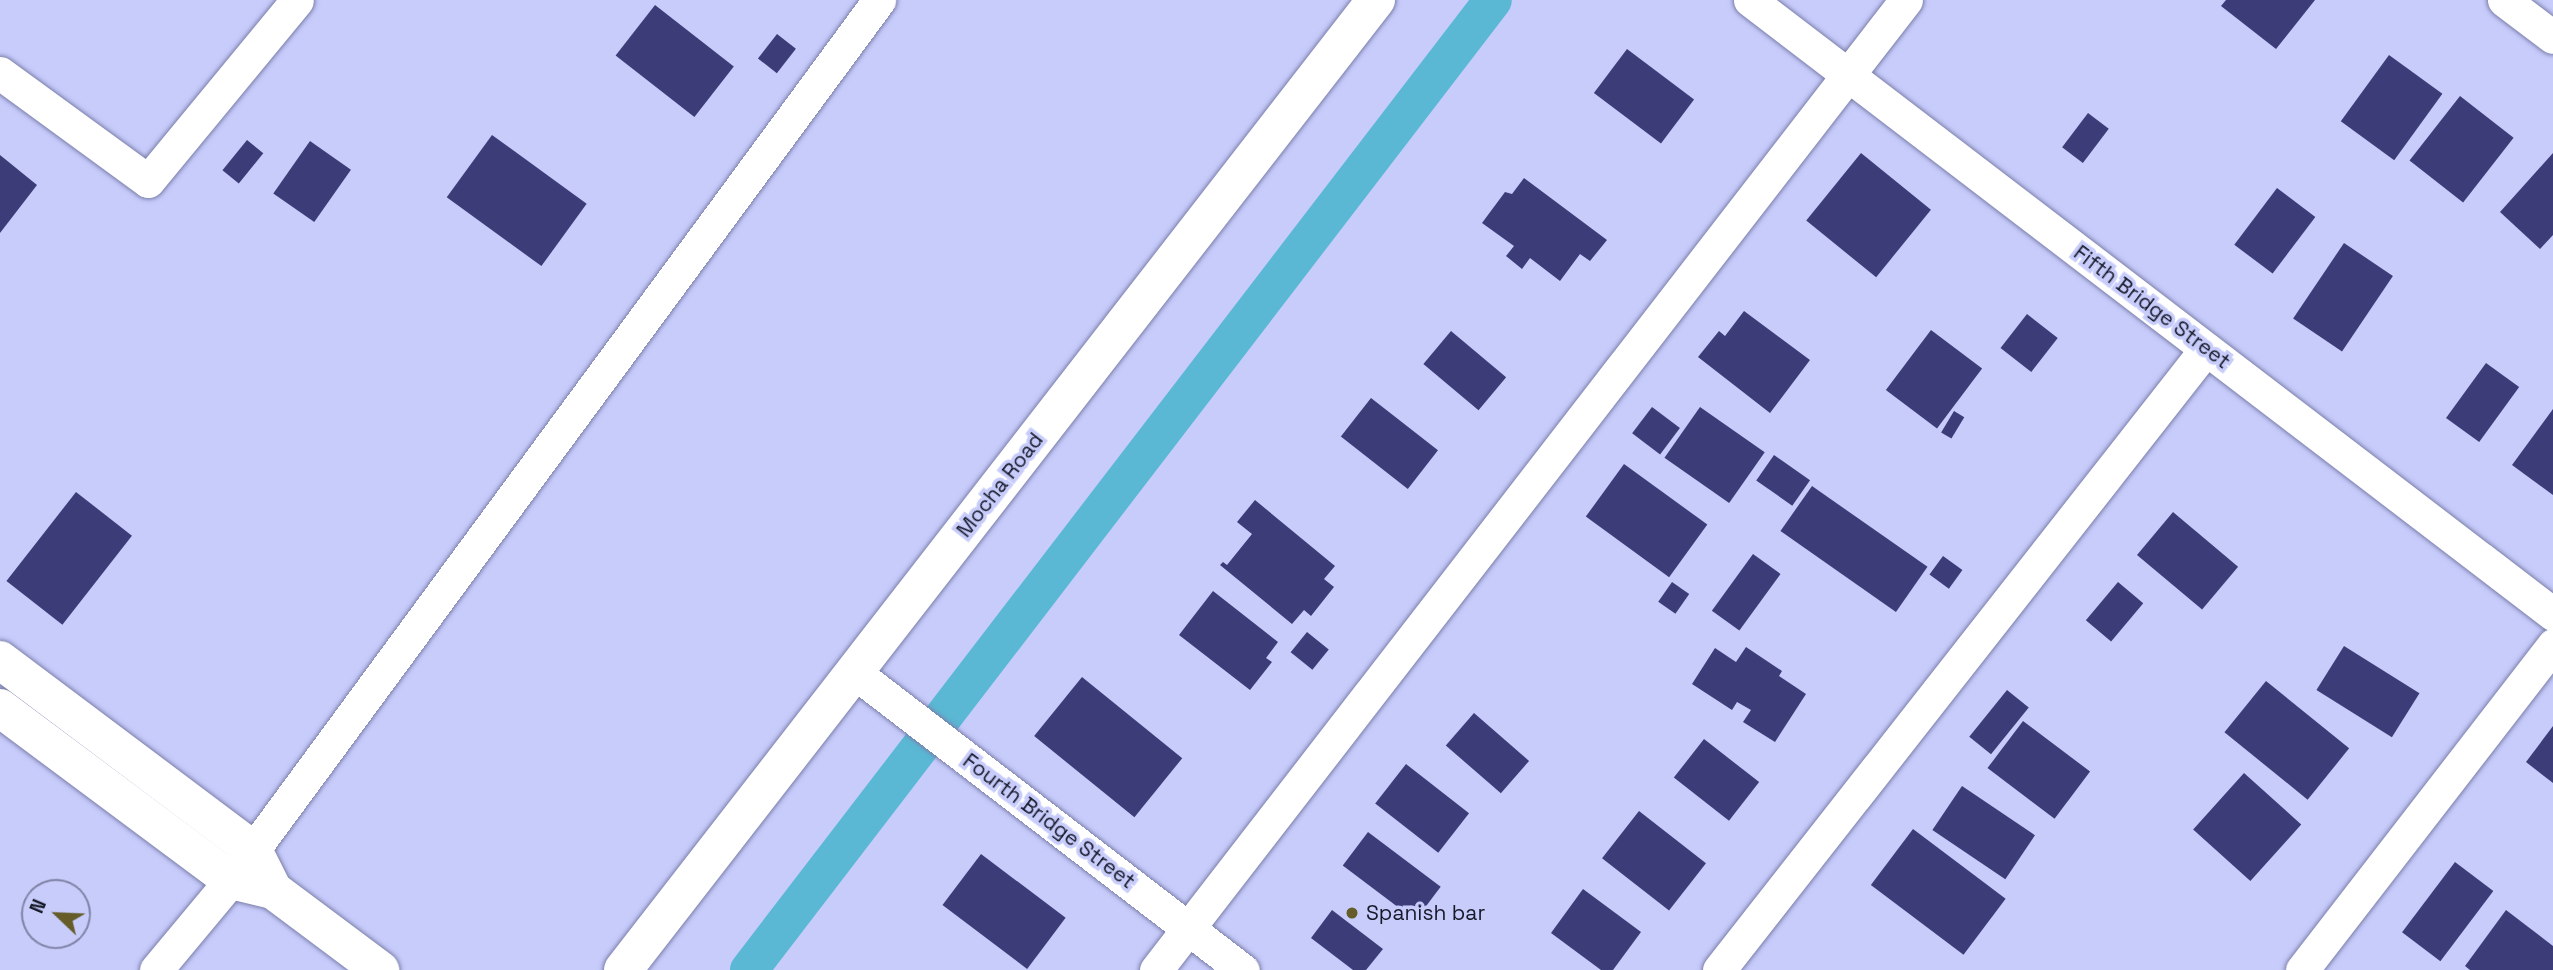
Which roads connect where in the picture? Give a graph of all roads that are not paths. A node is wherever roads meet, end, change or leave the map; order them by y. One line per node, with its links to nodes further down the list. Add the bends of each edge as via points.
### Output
1 (297, 0): 8 (street, via 148,181)
2 (880, 0): 16 (street)
3 (1376, 0): 14 (street, Mocha Road)
4 (1750, 0): 9 (street, Fifth Bridge Street)
5 (1906, 0): 9 (street)
6 (2504, 0): 7 (street)
7 (2553, 37)
8 (0, 73)
9 (1848, 75): 10 (street, Fifth Bridge Street); 19 (street)
10 (2206, 348): 11 (street, Fifth Bridge Street); 26 (street)
11 (2553, 614)
12 (2553, 645): 20 (street)
13 (0, 660): 16 (street)
14 (854, 673): 19 (street, Fourth Bridge Street); 23 (street, Mocha Road)
15 (0, 708): 17 (street)
16 (253, 850): 17 (street); 18 (street)
17 (231, 880): 18 (street); 21 (street)
18 (273, 890): 22 (street)
19 (1189, 927): 24 (street); 25 (street, Fourth Bridge Street)
20 (2313, 966)
21 (156, 970)
22 (380, 970)
23 (623, 970)
24 (1156, 970)
25 (1243, 970)
26 (1719, 970)

